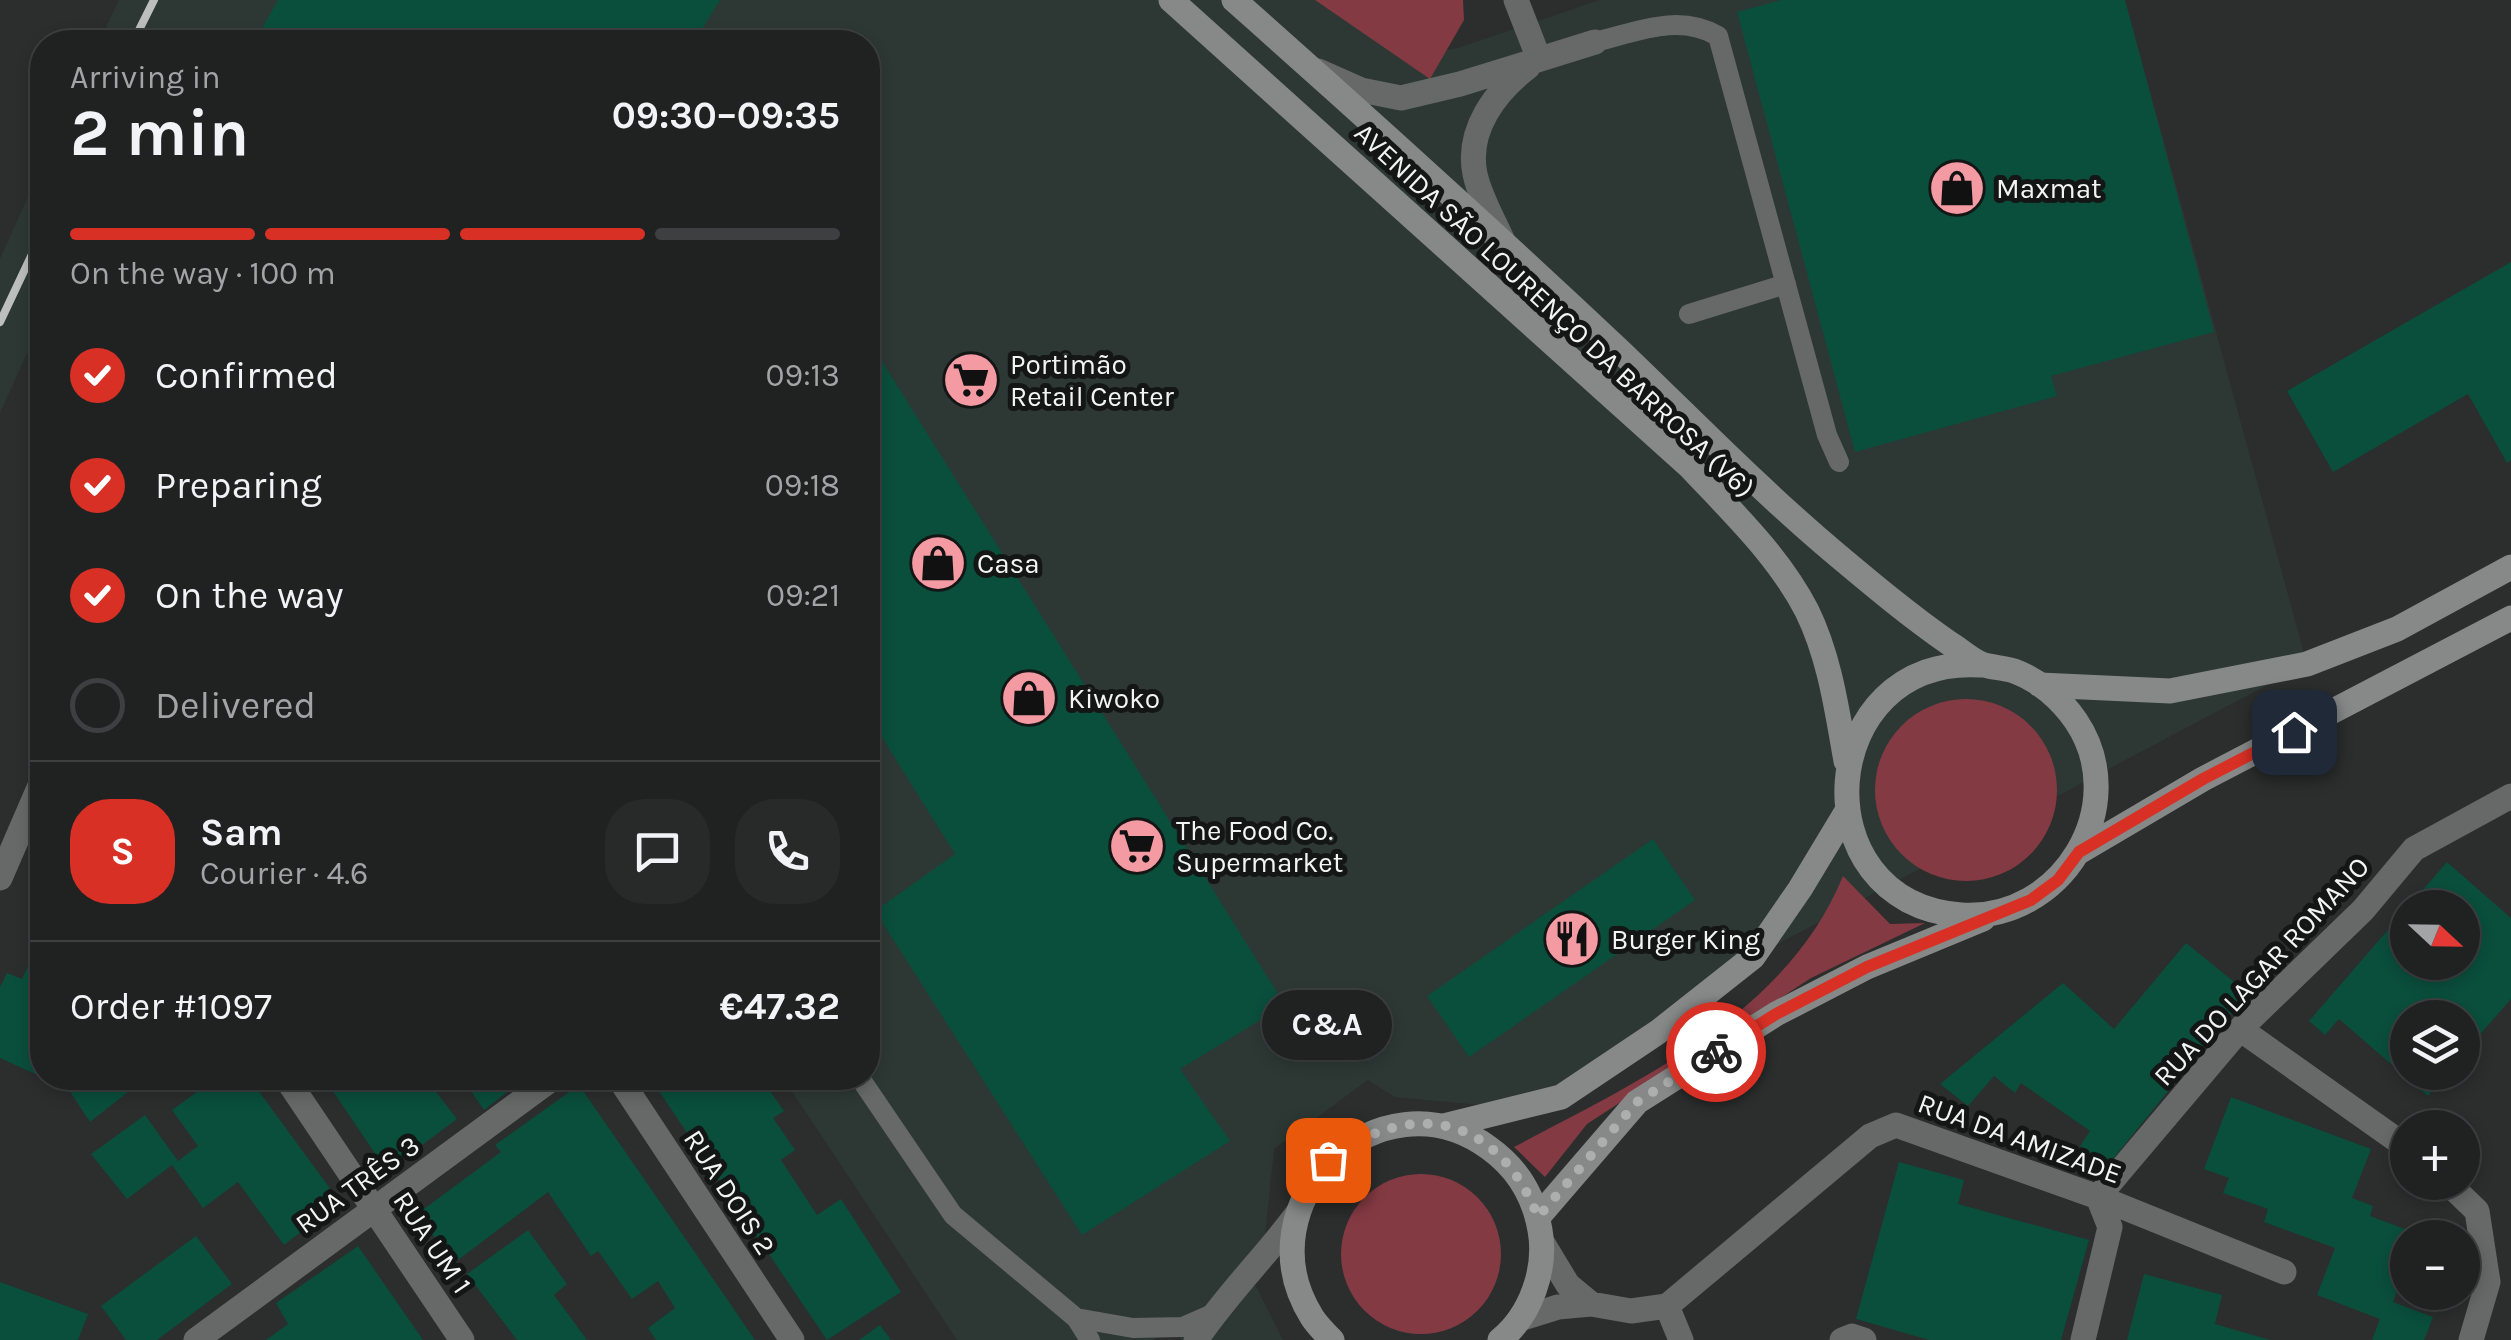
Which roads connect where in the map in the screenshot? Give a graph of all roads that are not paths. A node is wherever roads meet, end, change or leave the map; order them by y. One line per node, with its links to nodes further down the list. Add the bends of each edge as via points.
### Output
1 (1171, 0): 15 (main road, AVENIDA SÃO LOURENÇO DA BARROSA (V6), via 1690,467 1769,551 1807,612 1832,679)
2 (1234, 0): 6 (main road, AVENIDA SÃO LOURENÇO DA BARROSA (V6))
3 (1516, 0): 5 (street)
4 (1595, 42): 5 (street); 8 (lane, via 1673,23 1718,36)
5 (1539, 60): 6 (street, via 1402,98 1362,90); 7 (street, via 1488,107 1476,140 1475,173)
6 (1309, 67): 7 (main road, AVENIDA SÃO LOURENÇO DA BARROSA (V6))
7 (1506, 246): 13 (main road, AVENIDA SÃO LOURENÇO DA BARROSA (V6), via 1832,550)
8 (1786, 284): 9 (lane); 10 (lane)
9 (1690, 314)
10 (1839, 462)
11 (2511, 567): 14 (main road, via 2397,629 2307,664 2170,691)
12 (2511, 618): 19 (main road, via 2203,779)
13 (1981, 664): 14 (main road); 15 (main road, via 1928,671 1893,692 1866,722)
14 (2040, 685): 19 (main road, via 2080,728 2094,766 2095,807)
15 (1847, 767): 18 (main road)
16 (2511, 796): 22 (street, RUA DO LAGAR ROMANO, via 2414,849 2363,910)
17 (30, 809): 20 (street)
18 (1847, 811): 21 (main road, via 1868,863 1896,892 1946,913); 27 (main road, via 1753,957 1658,1032 1561,1097)
19 (2079, 852): 21 (main road, via 2048,888)
20 (0, 878)
21 (1998, 912): 33 (main road, via 1776,1014 1637,1102)
22 (2240, 1029): 28 (street); 29 (street, RUA DO LAGAR ROMANO)
23 (294, 1090): 31 (street, RUA UM 1)
24 (537, 1090): 31 (street, RUA TRÊS 3)
25 (626, 1090): 42 (street, RUA DOIS 2)
26 (868, 1090): 38 (lane, via 954,1215)
27 (1444, 1126): 32 (main road, via 1389,1126 1356,1140 1328,1160); 33 (main road, via 1504,1158 1525,1185)
28 (2390, 1135)
29 (2098, 1197): 34 (street, RUA DA AMIZADE); 36 (street, RUA DA AMIZADE, via 1896,1125 1870,1136); 49 (street, via 2110,1227)
30 (2466, 1200): 50 (street, via 2477,1211 2488,1282)
31 (375, 1208): 40 (street, RUA TRÊS 3); 41 (street, RUA UM 1)
32 (1297, 1214): 37 (street); 45 (main road, via 1297,1284)
33 (1540, 1230): 35 (street, via 1568,1285); 39 (main road, via 1538,1280)
34 (2284, 1272)
35 (1591, 1304): 36 (street, via 1631,1311); 39 (street, via 1558,1306)
36 (1667, 1306): 46 (street)
37 (1215, 1313): 38 (lane, via 1183,1327 1133,1328); 44 (street)
38 (1076, 1318): 43 (lane)
39 (1510, 1332)
40 (196, 1340)
41 (462, 1340)
42 (792, 1340)
43 (1090, 1340)
44 (1196, 1340)
45 (1332, 1340)
46 (1681, 1340)
47 (1842, 1340): 48 (street)
48 (1864, 1340)
49 (2083, 1340)
50 (2471, 1340)

